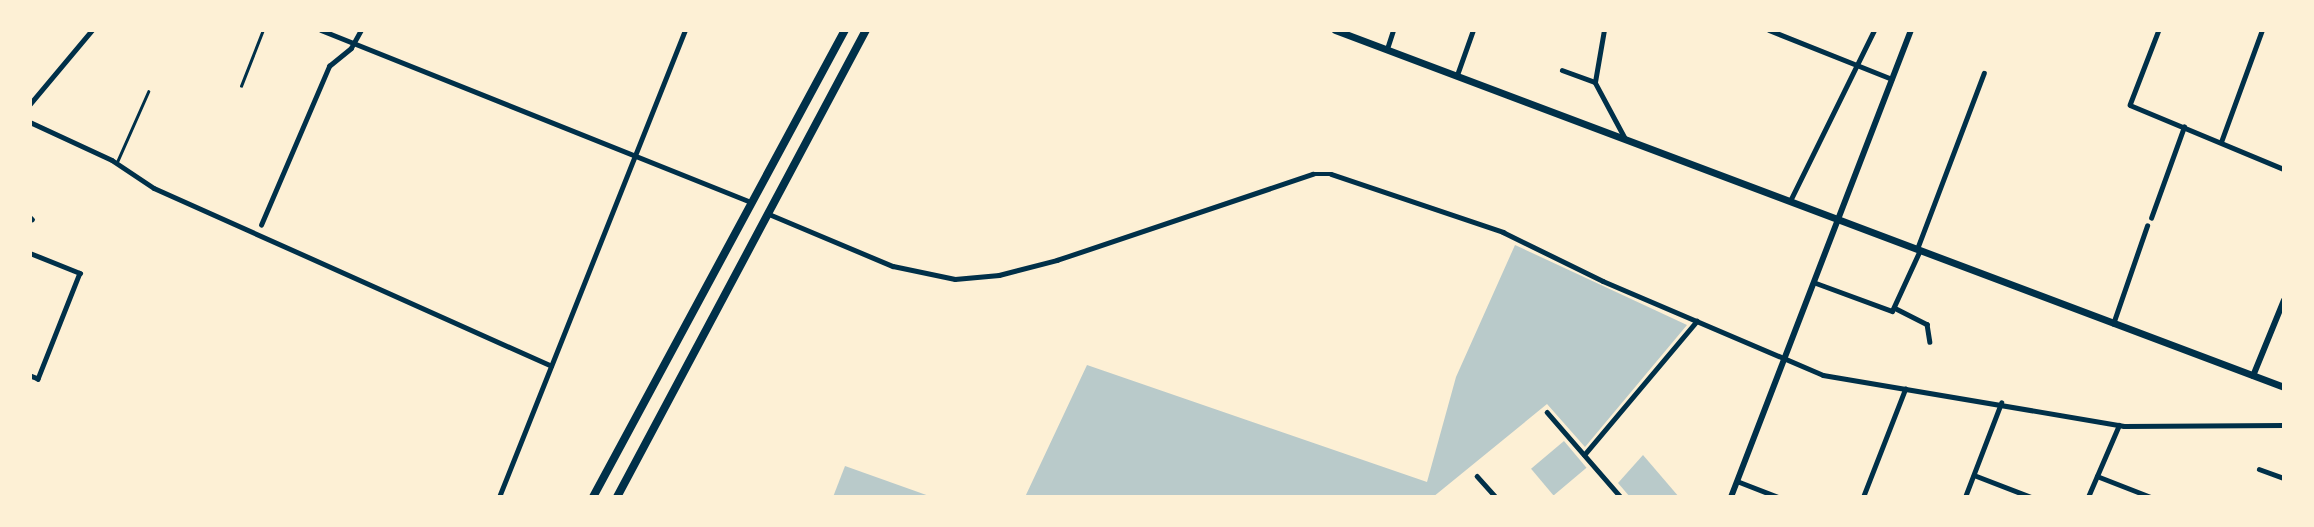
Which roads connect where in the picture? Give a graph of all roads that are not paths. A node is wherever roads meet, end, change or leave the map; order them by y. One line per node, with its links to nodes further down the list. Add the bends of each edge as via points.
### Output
1 (92, 30): 27 (street)
2 (263, 30): 25 (lane)
3 (321, 30): 17 (street)
4 (361, 30): 17 (street)
5 (685, 30): 32 (street)
6 (845, 30): 36 (main road)
7 (866, 30): 37 (main road)
8 (1335, 30): 18 (main road)
9 (1393, 30): 18 (street)
10 (1473, 30): 22 (street)
11 (1604, 30): 24 (street)
12 (1769, 30): 19 (street)
13 (1874, 30): 19 (street)
14 (1912, 30): 23 (street)
15 (2159, 30): 29 (street, via 2130,105)
16 (2262, 30): 31 (street)
17 (355, 43): 32 (street); 40 (street, via 329,66)
18 (1387, 49): 22 (main road)
19 (1857, 65): 23 (street); 35 (street)
20 (1562, 70): 24 (street)
21 (1984, 73): 42 (street)
22 (1457, 75): 30 (main road)
23 (1894, 80): 39 (street)
24 (1595, 82): 30 (street)
25 (241, 86)
26 (148, 92): 33 (lane)
27 (30, 104)
28 (30, 122): 33 (street)
29 (2184, 127): 31 (street); 38 (street)
30 (1628, 140): 35 (main road)
31 (2221, 142): 34 (street)
32 (632, 156): 36 (street); 51 (street)
33 (117, 163): 51 (street, via 154,188)
34 (2284, 169)
35 (1790, 201): 39 (main road)
36 (752, 202): 68 (main road)
37 (768, 214): 47 (street, via 904,270 955,279 999,275 1057,260 1313,174 1331,174 1503,232); 69 (main road)
38 (2151, 218)
39 (1841, 219): 42 (main road); 44 (street)
40 (261, 225)
41 (2147, 226): 48 (street)
42 (1918, 249): 46 (street); 48 (main road)
43 (30, 253): 52 (street, via 80,273 38,379)
44 (1816, 283): 46 (street, via 1888,311); 50 (street)
45 (2284, 300): 53 (street)
46 (1895, 309): 49 (street, via 1927,324)
47 (1697, 321): 50 (street); 60 (street)
48 (2113, 325): 53 (main road)
49 (1930, 342)
50 (1785, 360): 55 (street, via 1823,374); 66 (street)
51 (551, 366): 67 (street)
52 (30, 376)
53 (2253, 376): 54 (main road)
54 (2284, 387)
55 (1905, 389): 56 (street); 74 (street)
56 (2001, 403): 58 (street); 63 (street)
57 (1547, 412): 60 (street)
58 (2119, 425): 59 (street); 64 (street)
59 (2284, 425)
60 (1584, 455): 71 (street)
61 (2259, 469): 65 (street)
62 (1477, 475): 70 (street)
63 (1973, 475): 75 (street); 76 (street)
64 (2097, 476): 77 (street); 78 (street)
65 (2284, 478)
66 (1737, 481): 72 (street); 73 (street)
67 (499, 497)
68 (593, 497)
69 (617, 497)
70 (1496, 497)
71 (1621, 497)
72 (1731, 497)
73 (1778, 497)
74 (1863, 497)
75 (1965, 497)
76 (2031, 497)
77 (2088, 497)
78 (2151, 497)

